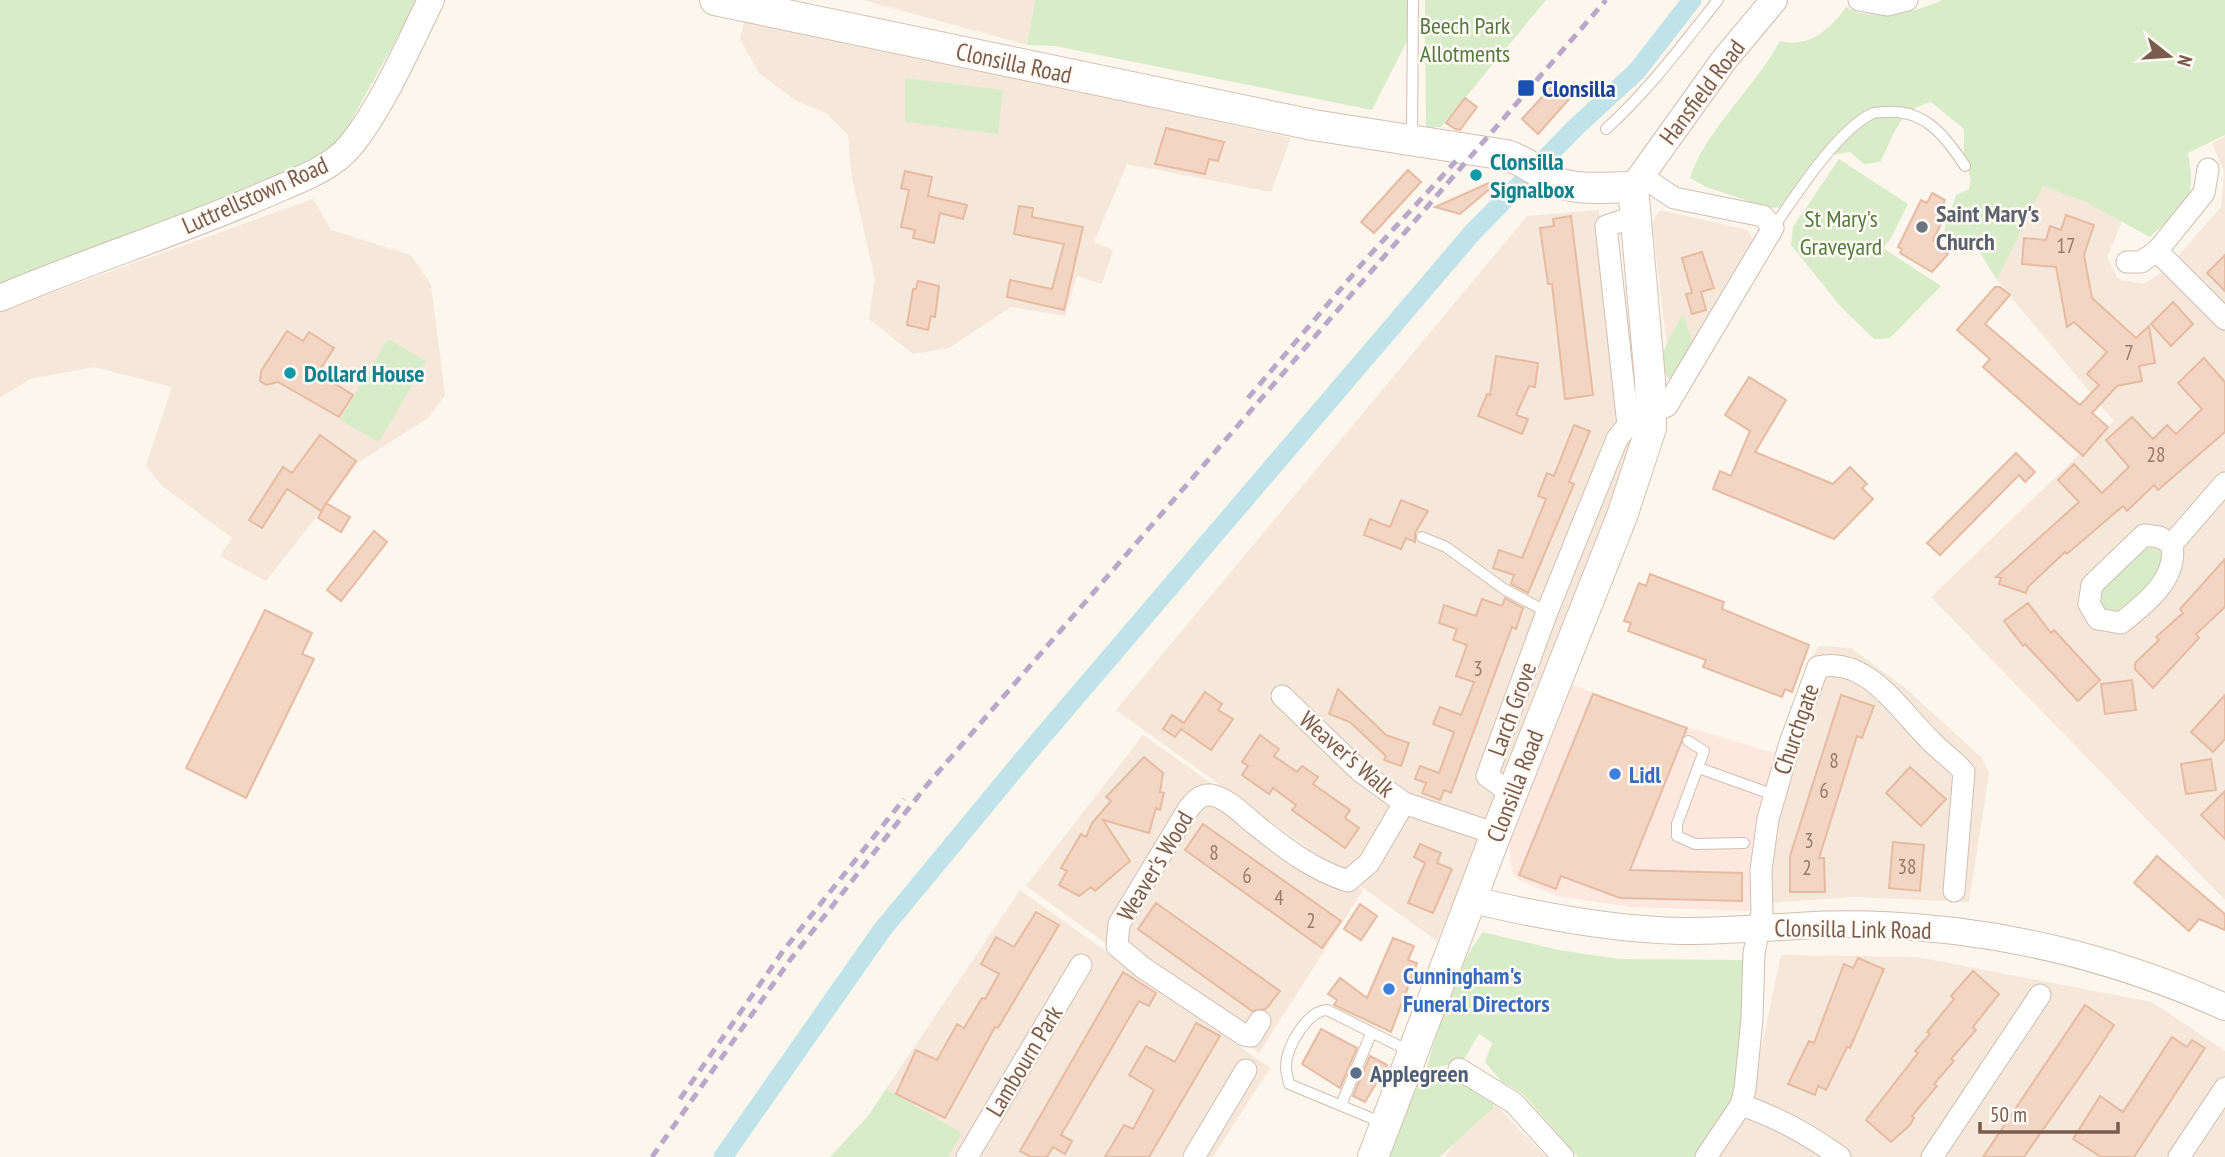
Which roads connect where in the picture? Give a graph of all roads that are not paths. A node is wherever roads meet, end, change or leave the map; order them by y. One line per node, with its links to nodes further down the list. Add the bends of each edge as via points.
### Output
1 (431, 0): 16 (street, Luttrellstown Road, via 369,117 351,146 334,160 216,216)
2 (715, 0): 9 (main road, Clonsilla Road, via 812,15 1313,125)
3 (1413, 0): 9 (lane)
4 (1718, 0): 8 (lane, via 1670,64)
5 (1774, 0): 12 (street, Hansfield Road)
6 (1859, 0): 7 (street, via 1887,5)
7 (1907, 0)
8 (1606, 129)
9 (1412, 140): 12 (main road, Clonsilla Road, via 1523,160 1567,186)
10 (1965, 166): 13 (lane, via 1945,136 1926,120 1899,111 1872,113 1834,146)
11 (2208, 169): 14 (street, via 2204,193)
12 (1637, 181): 13 (street, via 1674,198 1763,216); 18 (main road, Clonsilla Road, via 1629,304)
13 (1773, 228): 18 (street, via 1667,405)
14 (2157, 251): 15 (street, via 2141,262); 17 (street)
15 (2127, 262)
16 (0, 298)
17 (2225, 319)
18 (1643, 422): 22 (street, Larch Grove, via 1617,439); 23 (main road, Clonsilla Road, via 1635,483)
19 (2225, 483): 21 (street)
20 (1422, 537): 22 (lane, via 1446,547 1504,589)
21 (2172, 544)
22 (1547, 612): 23 (street); 27 (street, Larch Grove, via 1487,776)
23 (1579, 624): 27 (main road, Clonsilla Road)
24 (1282, 696): 29 (street, Weaver's Walk, via 1360,771)
25 (1688, 741): 26 (lane, via 1704,751)
26 (1699, 768): 28 (lane); 31 (lane, via 1676,824 1677,836 1695,844)
27 (1512, 794): 30 (main road, Clonsilla Road)
28 (1774, 795): 32 (street, Churchgate, via 1818,667 1841,665 1856,671 1886,692 1964,772); 34 (street, Churchgate, via 1763,850)
29 (1404, 803): 30 (street, Weaver's Walk); 38 (street, Weaver's Wood, via 1369,863 1348,881 1293,854 1225,800 1199,797 1189,808 1119,924 1118,946 1244,1035 1251,1036)
30 (1496, 834): 33 (main road, Clonsilla Road)
31 (1744, 844)
32 (1954, 891)
33 (1473, 900): 34 (street, Clonsilla Link Road, via 1630,928); 40 (main road, Clonsilla Road)
34 (1759, 928): 37 (street, Clonsilla Link Road, via 1879,924 2041,943 2135,970); 45 (street, Churchgate)
35 (1081, 965): 47 (street, Lambourn Park)
36 (2040, 995): 53 (street)
37 (2225, 1007)
38 (1260, 1021)
39 (1371, 1034): 40 (lane); 44 (lane); 44 (lane, via 1327,1010 1317,1011 1294,1041 1285,1065 1289,1084)
40 (1413, 1052): 46 (main road, Clonsilla Road)
41 (1459, 1069): 50 (street, via 1514,1103)
42 (1246, 1070): 48 (street)
43 (2225, 1088): 54 (street)
44 (1341, 1105): 46 (lane)
45 (1741, 1105): 51 (street); 52 (street, via 1807,1133)
46 (1386, 1124): 49 (main road, Clonsilla Road)
47 (967, 1157)
48 (1194, 1157)
49 (1373, 1157)
50 (1563, 1157)
51 (1706, 1157)
52 (1840, 1157)
53 (1933, 1157)
54 (2179, 1157)

